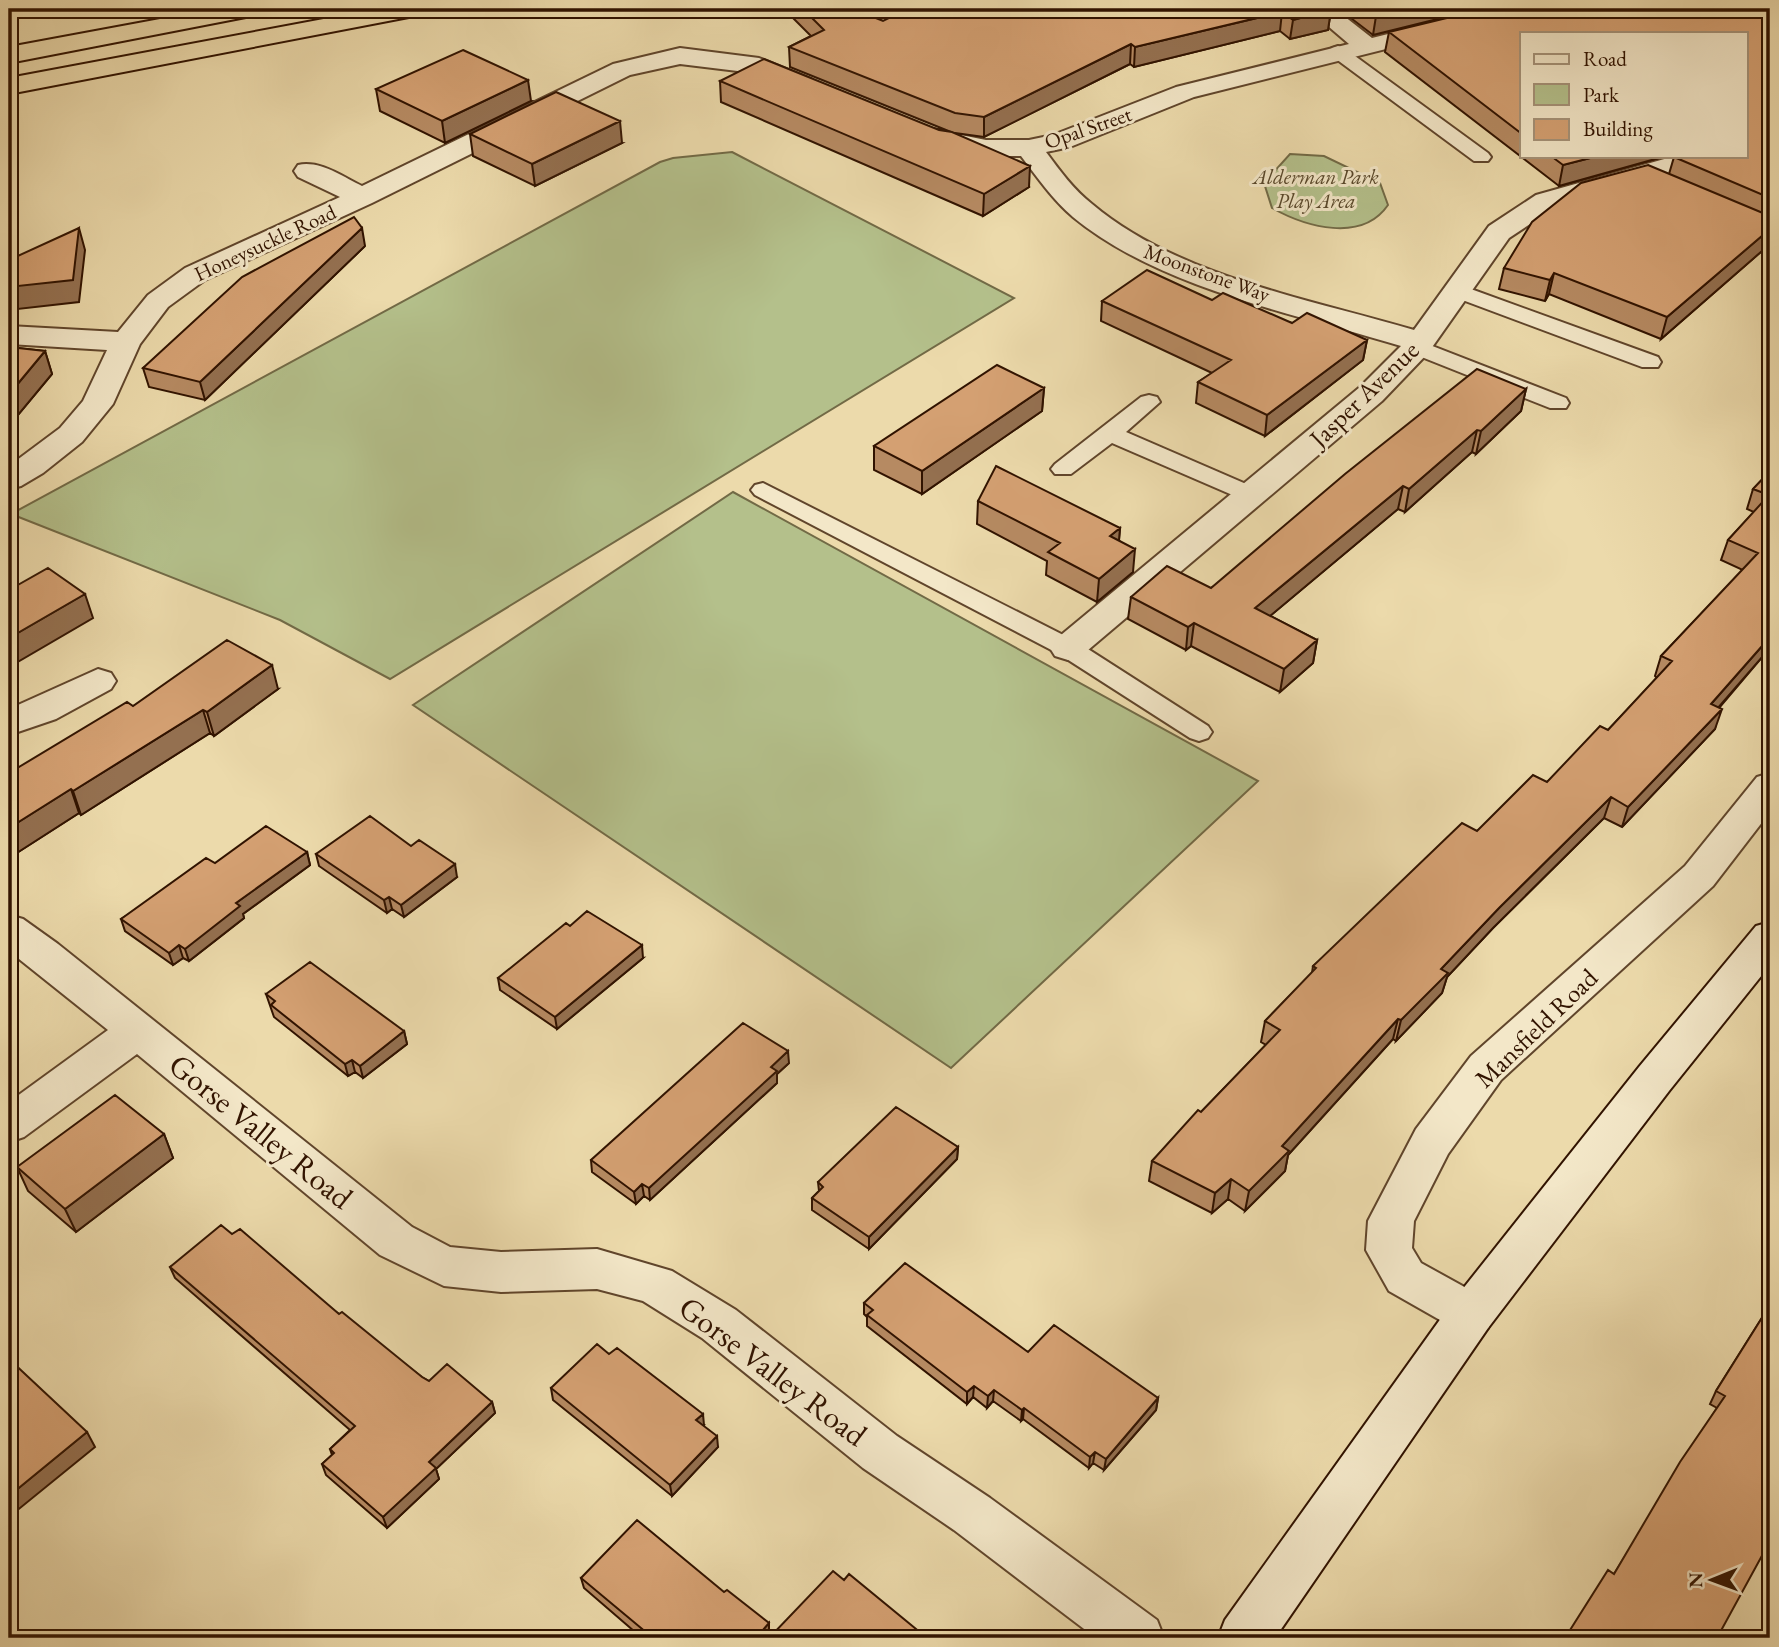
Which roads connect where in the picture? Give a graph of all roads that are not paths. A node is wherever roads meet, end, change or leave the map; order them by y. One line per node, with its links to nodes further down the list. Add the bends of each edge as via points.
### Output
1 (251, 9): 7 (highway)
2 (414, 9): 8 (highway)
3 (1320, 9): 5 (street)
4 (1517, 9): 5 (street, Opal Street)
5 (1366, 45): 6 (street, Opal Street)
6 (1338, 52): 11 (street, Opal Street, via 1185,92 1101,127); 12 (lane)
7 (9, 54)
8 (9, 86)
9 (826, 94): 15 (street, Honeysuckle Road, via 759,66 680,56 622,69)
10 (916, 131): 11 (street, Opal Street, via 949,143)
11 (1029, 148): 19 (street, Moonstone Way, via 1084,212 1128,243 1226,284)
12 (1480, 157)
13 (1700, 158): 16 (street, Jasper Avenue, via 1651,180 1546,201 1499,232)
14 (308, 171): 15 (street, Honeysuckle Road)
15 (362, 197): 18 (street, Honeysuckle Road, via 195,274 158,301)
16 (1457, 290): 19 (street, Jasper Avenue); 20 (lane)
17 (9, 335): 18 (street)
18 (126, 342): 25 (street, Honeysuckle Road, via 97,404 71,435)
19 (1418, 344): 22 (lane); 27 (street, Jasper Avenue, via 1371,394)
20 (1650, 362)
21 (1149, 402): 23 (lane)
22 (1558, 402)
23 (1110, 434): 24 (lane); 27 (lane)
24 (1063, 469)
25 (9, 479)
26 (762, 490): 28 (lane)
27 (1252, 495): 28 (street, Jasper Avenue)
28 (1068, 648): 31 (lane)
29 (97, 681): 30 (street)
30 (9, 723)
31 (1199, 732)
32 (1770, 786): 37 (street, Mansfield Road, via 1699,876 1486,1068 1432,1142 1391,1221 1388,1250 1405,1277)
33 (9, 930): 35 (street, Gorse Valley Road)
34 (1770, 937): 37 (street)
35 (138, 1031): 36 (street); 38 (street, Gorse Valley Road, via 396,1241 444,1266 501,1272 597,1269 656,1285 719,1324 880,1452 972,1514)
36 (9, 1125)
37 (1471, 1314): 39 (street)
38 (1138, 1638)
39 (1244, 1638)

